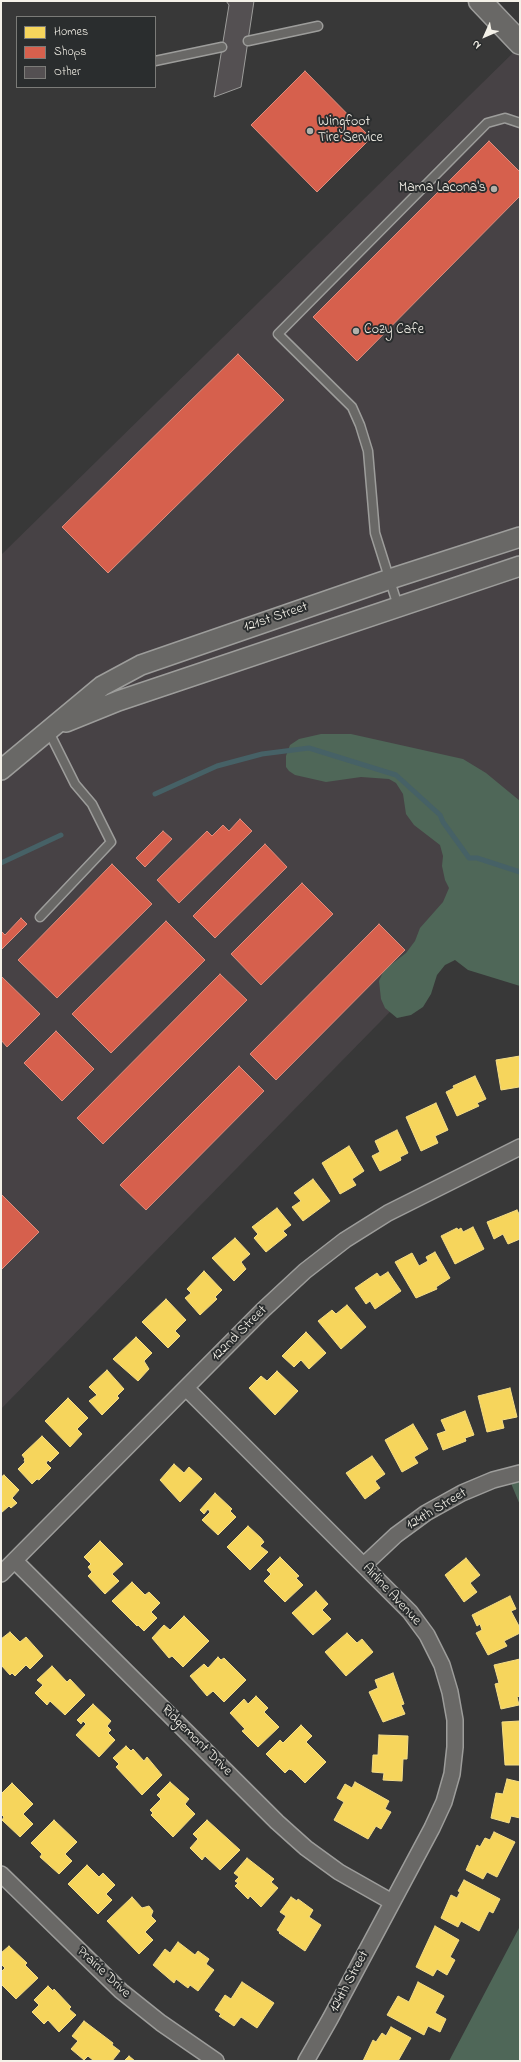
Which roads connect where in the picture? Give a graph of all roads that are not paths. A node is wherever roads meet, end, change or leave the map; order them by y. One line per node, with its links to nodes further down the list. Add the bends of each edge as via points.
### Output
1 (480, 1): 4 (main road)
2 (318, 26): 3 (lane)
3 (248, 41)
4 (520, 43)
5 (222, 47): 6 (lane)
6 (156, 61)
7 (520, 123): 10 (lane, via 505,118 487,123 278,334 352,407 358,419 368,451 375,533)
8 (520, 536): 10 (street, 121st Street)
9 (520, 566): 11 (street, 121st Street)
10 (390, 579): 11 (lane); 12 (street, 121st Street, via 141,665 102,686)
11 (398, 606): 12 (street, 121st Street, via 118,701)
12 (48, 730): 13 (street, 121st Street); 14 (lane, via 75,784 92,804 111,842)
13 (1, 770)
14 (40, 917)
15 (520, 1147): 16 (street, 122nd Street, via 388,1213 345,1240 262,1310)
16 (186, 1388): 18 (street, 122nd Street); 19 (street, Airline Avenue)
17 (520, 1473): 19 (street, 124th Street, via 493,1480 462,1493 426,1513 396,1535)
18 (15, 1561): 20 (street, 122nd Street); 22 (street, Ridgemont Drive, via 289,1833 339,1872)
19 (364, 1565): 22 (street, Airline Avenue, via 410,1612 427,1635 442,1665 455,1720 452,1774 444,1802)
20 (1, 1574)
21 (1, 1874): 23 (street, Prairie Drive, via 121,1991 160,2023)
22 (392, 1902): 24 (street, 124th Street)
23 (216, 2061)
24 (306, 2061)

